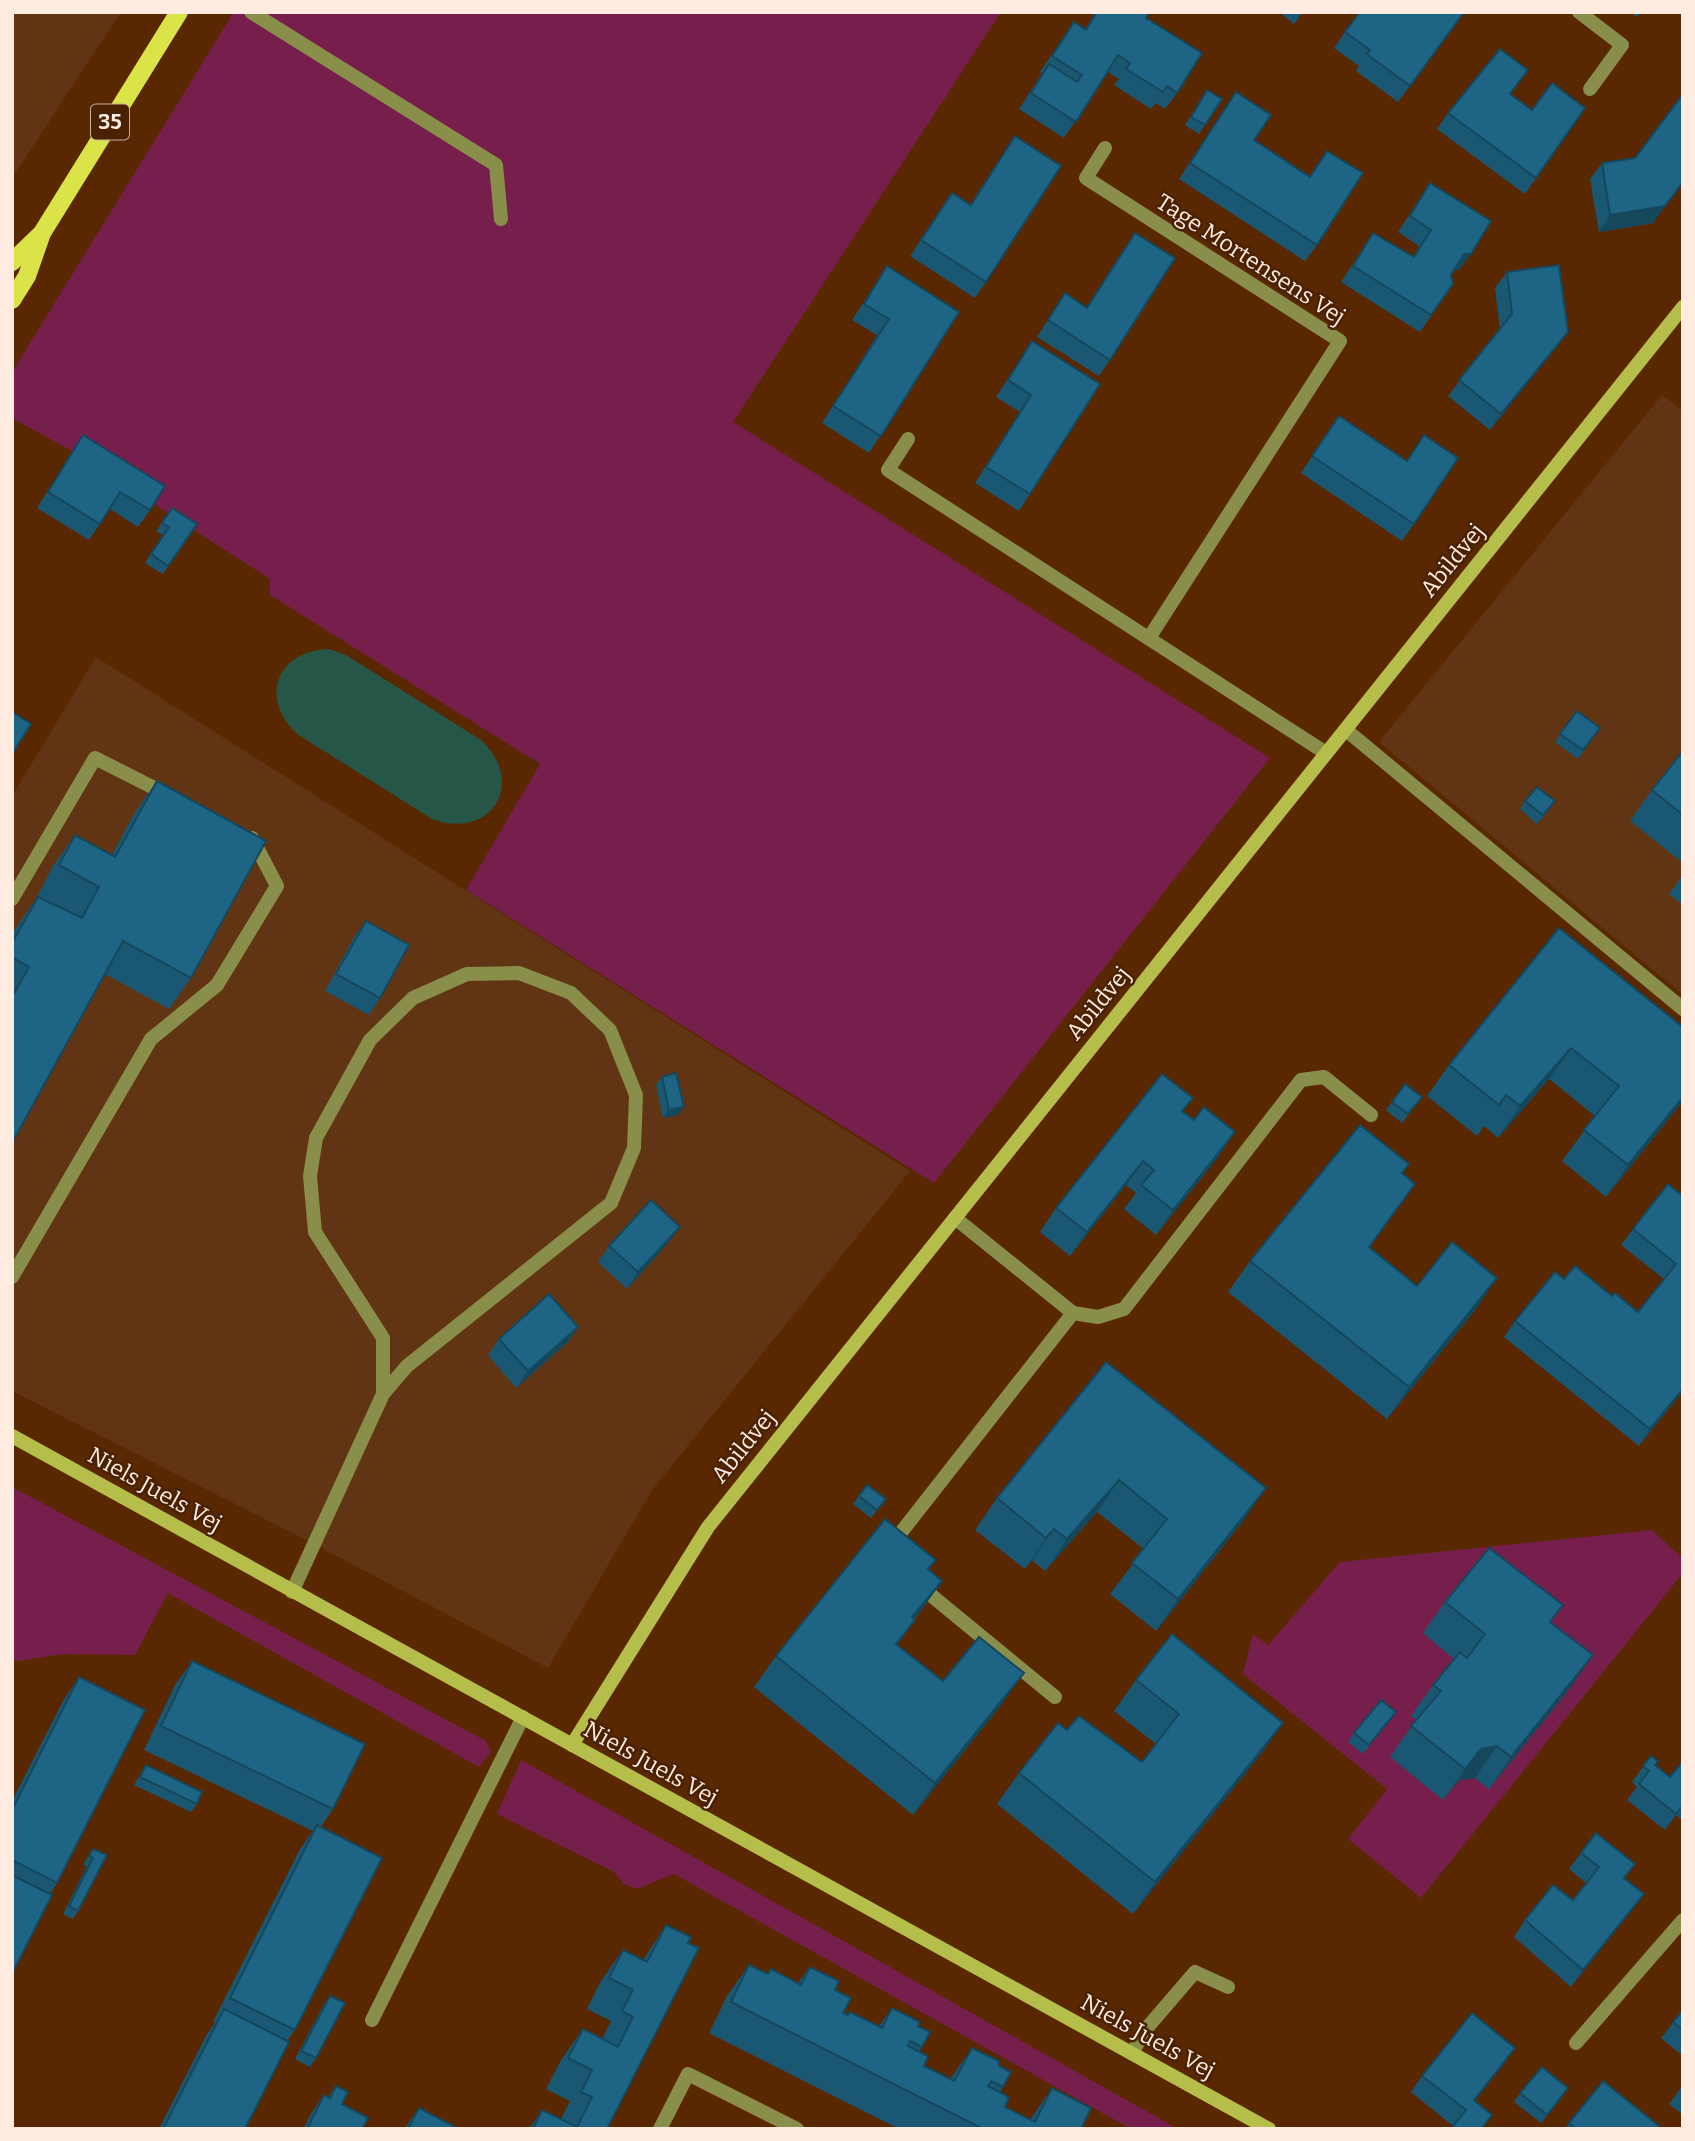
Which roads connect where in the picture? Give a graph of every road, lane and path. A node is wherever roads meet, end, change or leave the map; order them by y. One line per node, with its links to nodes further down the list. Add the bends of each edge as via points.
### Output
1 (179, 12): 7 (main road, 35)
2 (251, 12): 6 (street, via 496,166)
3 (1579, 12): 4 (street, via 1622,45)
4 (1590, 89)
5 (1105, 148): 12 (street, Tage Mortensens Vej, via 1086,178 1340,341)
6 (501, 219)
7 (42, 233): 8 (main road, 35); 9 (main road, 35, via 27,276)
8 (12, 262)
9 (12, 300)
10 (1683, 307): 13 (street, Abildvej)
11 (908, 439): 12 (street, via 888,470)
12 (1149, 638): 14 (street)
13 (1346, 730): 14 (street, Abildvej); 18 (street)
14 (1326, 753): 20 (street, Abildvej)
15 (180, 801): 17 (street, via 95,758)
16 (241, 832): 21 (street, via 253,839 276,886 217,985 151,1039)
17 (12, 899)
18 (1683, 1009)
19 (1371, 1115): 22 (street, via 1324,1077 1301,1080 1124,1309 1098,1317)
20 (956, 1218): 22 (street); 28 (street, Abildvej, via 708,1527)
21 (12, 1277)
22 (1073, 1313): 26 (street, via 899,1535 932,1596)
23 (383, 1394): 23 (street, via 407,1366 611,1203 634,1148 636,1095 610,1030 571,993 519,973 467,974 413,998 370,1040 316,1138 310,1176 316,1232 383,1338); 25 (street)
24 (12, 1436): 25 (street, Niels Juels Vej)
25 (292, 1592): 27 (street, Niels Juels Vej)
26 (1055, 1697)
27 (523, 1717): 28 (street, Niels Juels Vej); 31 (street)
28 (572, 1745): 33 (street, Niels Juels Vej)
29 (1683, 1920): 32 (street)
30 (1228, 1987): 33 (street, via 1195,1972 1146,2029)
31 (373, 2020)
32 (1576, 2043)
33 (1132, 2053): 34 (street, Niels Juels Vej)
34 (1248, 2124): 37 (street, Niels Juels Vej)
35 (660, 2129): 36 (street, via 688,2074)
36 (797, 2129)
37 (1269, 2129)

